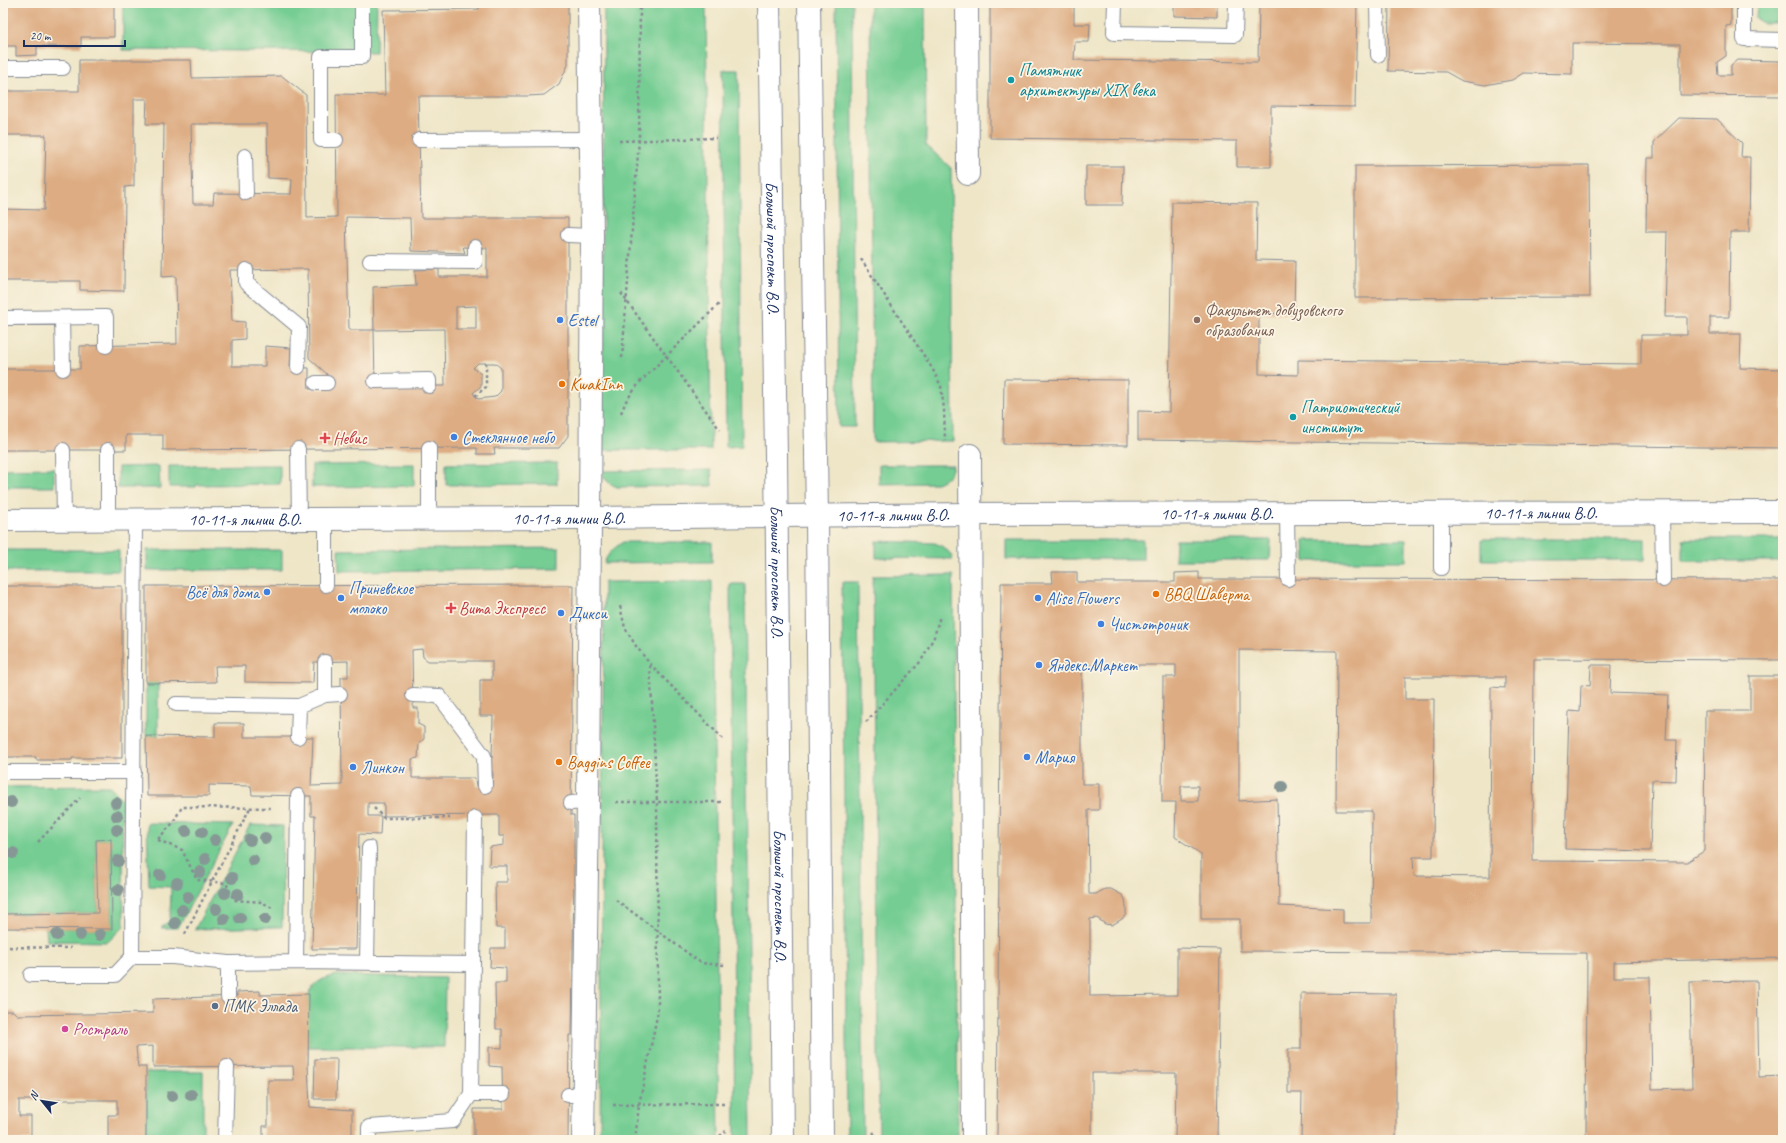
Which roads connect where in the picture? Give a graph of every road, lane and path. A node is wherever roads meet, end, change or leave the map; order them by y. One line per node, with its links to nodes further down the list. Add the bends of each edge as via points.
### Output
1 (362, 3): 17 (lane, via 362,57 321,57 321,140)
2 (589, 3): 16 (street)
3 (640, 3): 19 (path)
4 (769, 3): 56 (street, Большой проспект В.О.)
5 (809, 3): 57 (street)
6 (967, 3): 21 (street)
7 (1115, 3): 8 (lane, via 1114,33 1235,35)
8 (1236, 3)
9 (1377, 3): 12 (lane)
10 (1744, 3): 11 (lane, via 1744,39)
11 (1783, 40)
12 (1378, 55)
13 (3, 68): 14 (lane)
14 (63, 68)
15 (716, 138): 19 (path)
16 (591, 139): 18 (lane); 19 (path); 24 (street)
17 (336, 140)
18 (419, 140)
19 (639, 140): 30 (path)
20 (245, 156): 22 (lane)
21 (968, 174)
22 (246, 194)
23 (568, 235): 24 (lane)
24 (592, 236): 59 (street)
25 (475, 247): 27 (lane, via 475,262)
26 (861, 259): 45 (path, via 941,386)
27 (370, 261)
28 (246, 270): 38 (lane, via 246,283 299,327)
29 (617, 288): 30 (path)
30 (627, 301): 35 (path); 36 (path)
31 (719, 304): 35 (path)
32 (3, 318): 33 (lane)
33 (62, 318): 34 (lane, via 106,317); 39 (lane)
34 (106, 346)
35 (667, 355): 43 (path, via 640,382 620,414); 44 (path)
36 (622, 362)
37 (486, 363): 42 (path, via 486,387)
38 (298, 367)
39 (63, 369)
40 (375, 381): 41 (lane, via 429,380)
41 (429, 386)
42 (475, 396)
43 (619, 407)
44 (720, 430)
45 (945, 447)
46 (429, 448): 58 (lane)
47 (298, 449): 60 (lane)
48 (63, 450): 63 (lane)
49 (108, 450): 64 (lane)
50 (970, 455): 55 (street)
51 (1662, 512): 52 (street, 10-11-я линии В.О.); 54 (street, 10-11-я линии В.О.); 68 (lane)
52 (1783, 512)
53 (1287, 513): 54 (street, 10-11-я линии В.О.); 55 (street, 10-11-я линии В.О.); 67 (lane)
54 (1441, 513): 66 (lane)
55 (970, 514): 57 (street, 10-11-я линии В.О.); 128 (street)
56 (777, 516): 57 (street, 10-11-я линии В.О.); 59 (street, 10-11-я линии В.О.); 125 (street, Большой проспект В.О.)
57 (817, 516): 126 (street)
58 (429, 518): 59 (street, 10-11-я линии В.О.); 61 (street, 10-11-я линии В.О.)
59 (589, 518): 87 (street)
60 (299, 519): 61 (street, 10-11-я линии В.О.); 65 (street, 10-11-я линии В.О.)
61 (326, 519): 69 (lane)
62 (3, 520): 63 (street, 10-11-я линии В.О.)
63 (64, 520): 64 (street, 10-11-я линии В.О.)
64 (108, 520): 65 (street, 10-11-я линии В.О.)
65 (135, 520): 84 (lane)
66 (1441, 568)
67 (1288, 579)
68 (1663, 580)
69 (326, 585)
70 (620, 600): 73 (path, via 625,628)
71 (942, 610): 79 (path, via 934,637 921,661)
72 (325, 662): 75 (lane)
73 (650, 664): 81 (path); 88 (path)
74 (340, 694): 75 (lane)
75 (325, 695): 78 (lane)
76 (413, 695): 85 (lane, via 439,696 484,756)
77 (176, 704): 78 (lane)
78 (299, 706): 80 (lane)
79 (866, 722)
80 (298, 737)
81 (723, 739)
82 (3, 772): 83 (lane)
83 (104, 772): 84 (lane); 95 (path)
84 (134, 772): 103 (lane)
85 (485, 786)
86 (297, 802): 90 (path); 99 (lane)
87 (580, 802): 88 (path); 115 (street)
88 (657, 802): 89 (path); 100 (path)
89 (724, 802)
90 (250, 808): 93 (path, via 182,807); 97 (path)
91 (374, 808): 92 (path, via 384,818)
92 (475, 818): 108 (lane)
93 (172, 824)
94 (157, 840): 97 (path, via 182,850 196,880)
95 (38, 842)
96 (369, 848): 107 (lane)
97 (212, 881): 99 (path, via 226,883 234,900 262,902); 104 (path)
98 (614, 899): 100 (path)
99 (296, 920): 105 (lane)
100 (658, 932): 109 (path, via 701,963); 117 (path, via 658,1011)
101 (3, 947): 102 (path)
102 (79, 948)
103 (132, 957): 104 (lane); 110 (lane, via 115,975)
104 (173, 957): 106 (lane)
105 (296, 962): 106 (lane); 107 (lane)
106 (228, 963): 111 (lane)
107 (367, 963): 108 (lane)
108 (473, 964): 113 (lane)
109 (725, 965)
110 (31, 975)
111 (228, 997)
112 (227, 1067): 120 (lane)
113 (471, 1094): 114 (lane); 121 (lane, via 453,1121 369,1127)
114 (503, 1094)
115 (578, 1099): 117 (path); 122 (street)
116 (726, 1104): 117 (path)
117 (639, 1105): 123 (path)
118 (726, 1131): 124 (path)
119 (873, 1132): 127 (path)
120 (225, 1140)
121 (368, 1140)
122 (583, 1140)
123 (635, 1140)
124 (715, 1140)
125 (783, 1140)
126 (822, 1140)
127 (878, 1140)
128 (973, 1140)

